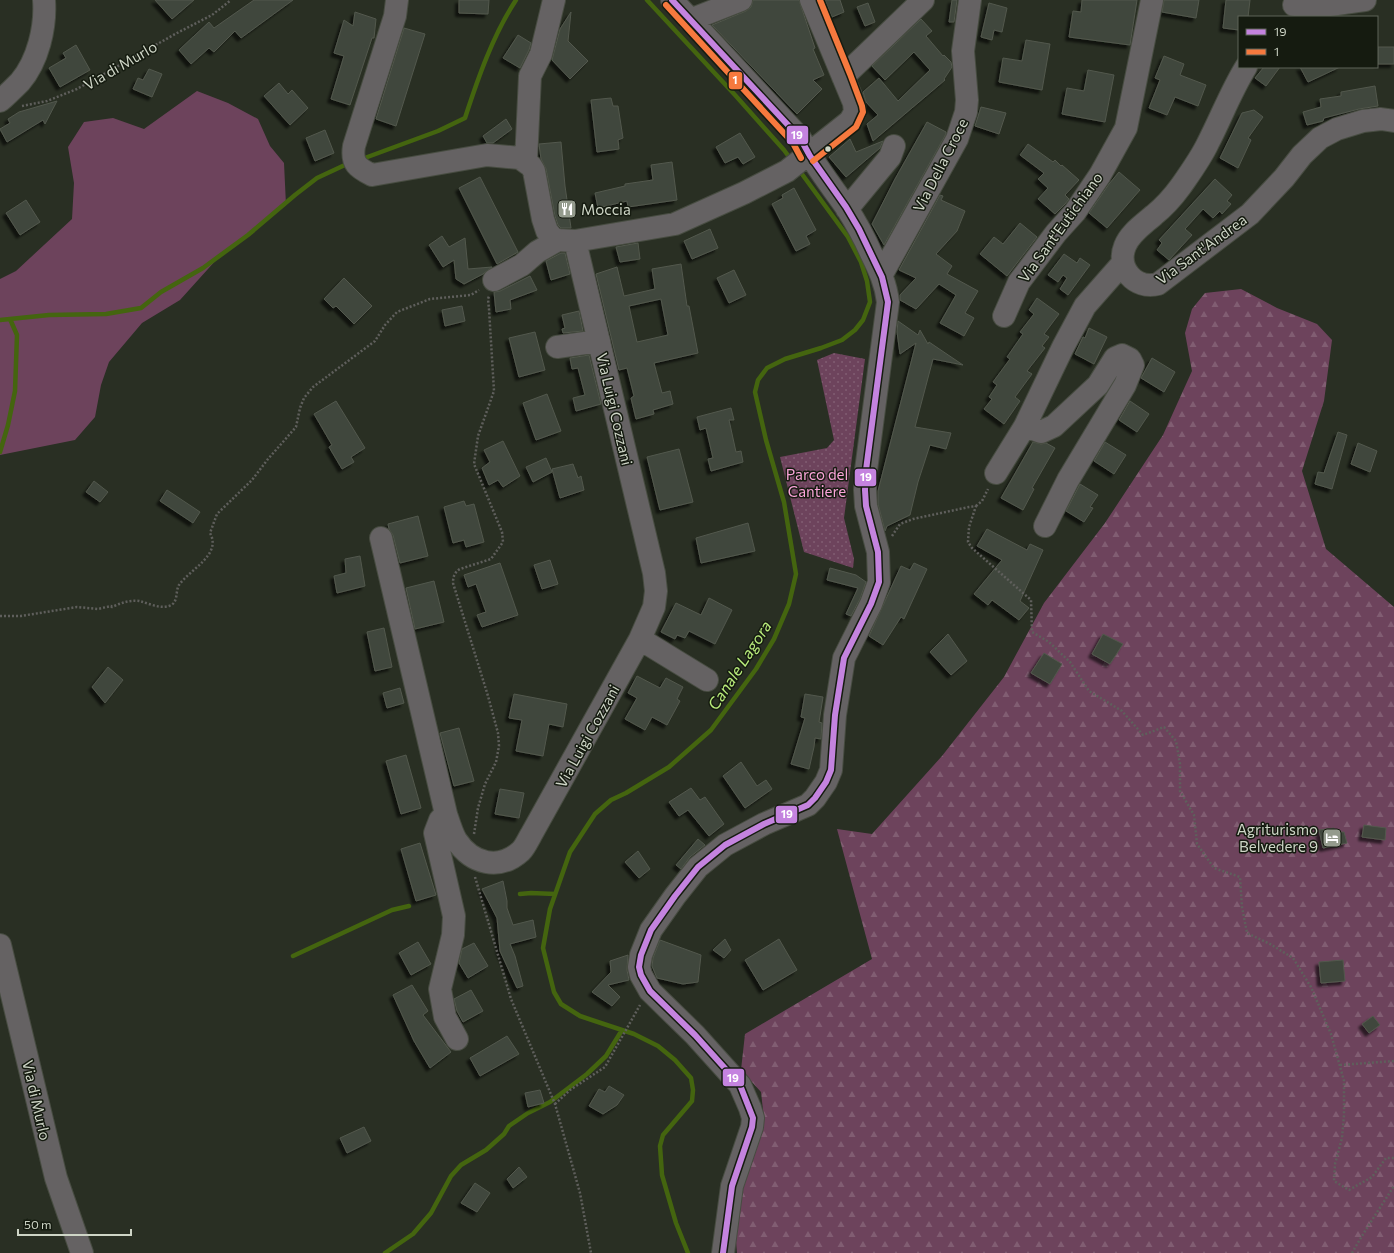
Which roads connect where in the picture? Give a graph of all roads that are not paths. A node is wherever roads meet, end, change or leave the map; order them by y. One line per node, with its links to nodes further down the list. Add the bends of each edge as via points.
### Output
1 (44, 0): 15 (street, via 43,30 30,67 21,81)
2 (397, 0): 19 (street, via 354,146 356,166 372,175 487,155 515,157)
3 (554, 0): 19 (street, via 541,54 530,76)
4 (672, 0): 12 (street)
5 (741, 0): 12 (street)
6 (811, 0): 14 (street)
7 (923, 0): 14 (street)
8 (970, 0): 23 (street, Via Della Croce, via 963,51 966,112 956,139)
9 (1152, 0): 25 (street, Via Sant'Eutichiano, via 1126,128 1100,175 1075,212 1019,282)
10 (1365, 0): 11 (street, via 1321,7)
11 (1289, 7)
12 (690, 20): 18 (street, via 800,138)
13 (1245, 68): 22 (street, via 1208,145 1168,203 1130,238 1125,246)
14 (843, 77): 18 (street, via 855,112 850,121)
15 (0, 101)
16 (1394, 121): 22 (street, Via Sant'Andrea, via 1363,121 1337,129 1320,138 1250,214 1158,284 1152,286 1137,282)
17 (894, 146): 20 (street, via 890,157)
18 (808, 155): 20 (street); 21 (street, via 787,171 675,224)
19 (526, 161): 21 (street, via 534,171 547,231 552,237)
20 (847, 209): 23 (street)
21 (566, 241): 24 (street, via 537,252); 26 (street, Via Luigi Cozzani)
22 (1122, 264): 28 (street, via 1085,306)
23 (882, 274): 38 (street, via 888,302 865,490 866,506 878,552 879,582 844,658 835,715 831,770 823,788 808,805 725,845 698,867 651,930 639,967 650,991 695,1035 740,1085 750,1108 752,1127 732,1186)
24 (494, 280)
25 (1004, 316)
26 (598, 341): 27 (street); 32 (street, Via Luigi Cozzani, via 654,573 654,607)
27 (557, 347)
28 (1025, 426): 29 (street); 30 (street, via 1041,432 1054,426 1098,385 1115,358 1122,355 1130,359 1133,365 1124,384)
29 (996, 473)
30 (1044, 526)
31 (381, 538): 34 (street, Via Luigi Cozzani)
32 (640, 639): 33 (street); 34 (street, Via Luigi Cozzani, via 522,850 511,859 498,863 487,863 472,856 465,852 456,839)
33 (707, 680)
34 (446, 814): 36 (street, via 440,820 435,833 454,916 453,935 440,989 445,1017)
35 (0, 945): 37 (street, Via di Murlo, via 56,1178)
36 (457, 1039)
37 (82, 1253)
38 (723, 1253)

